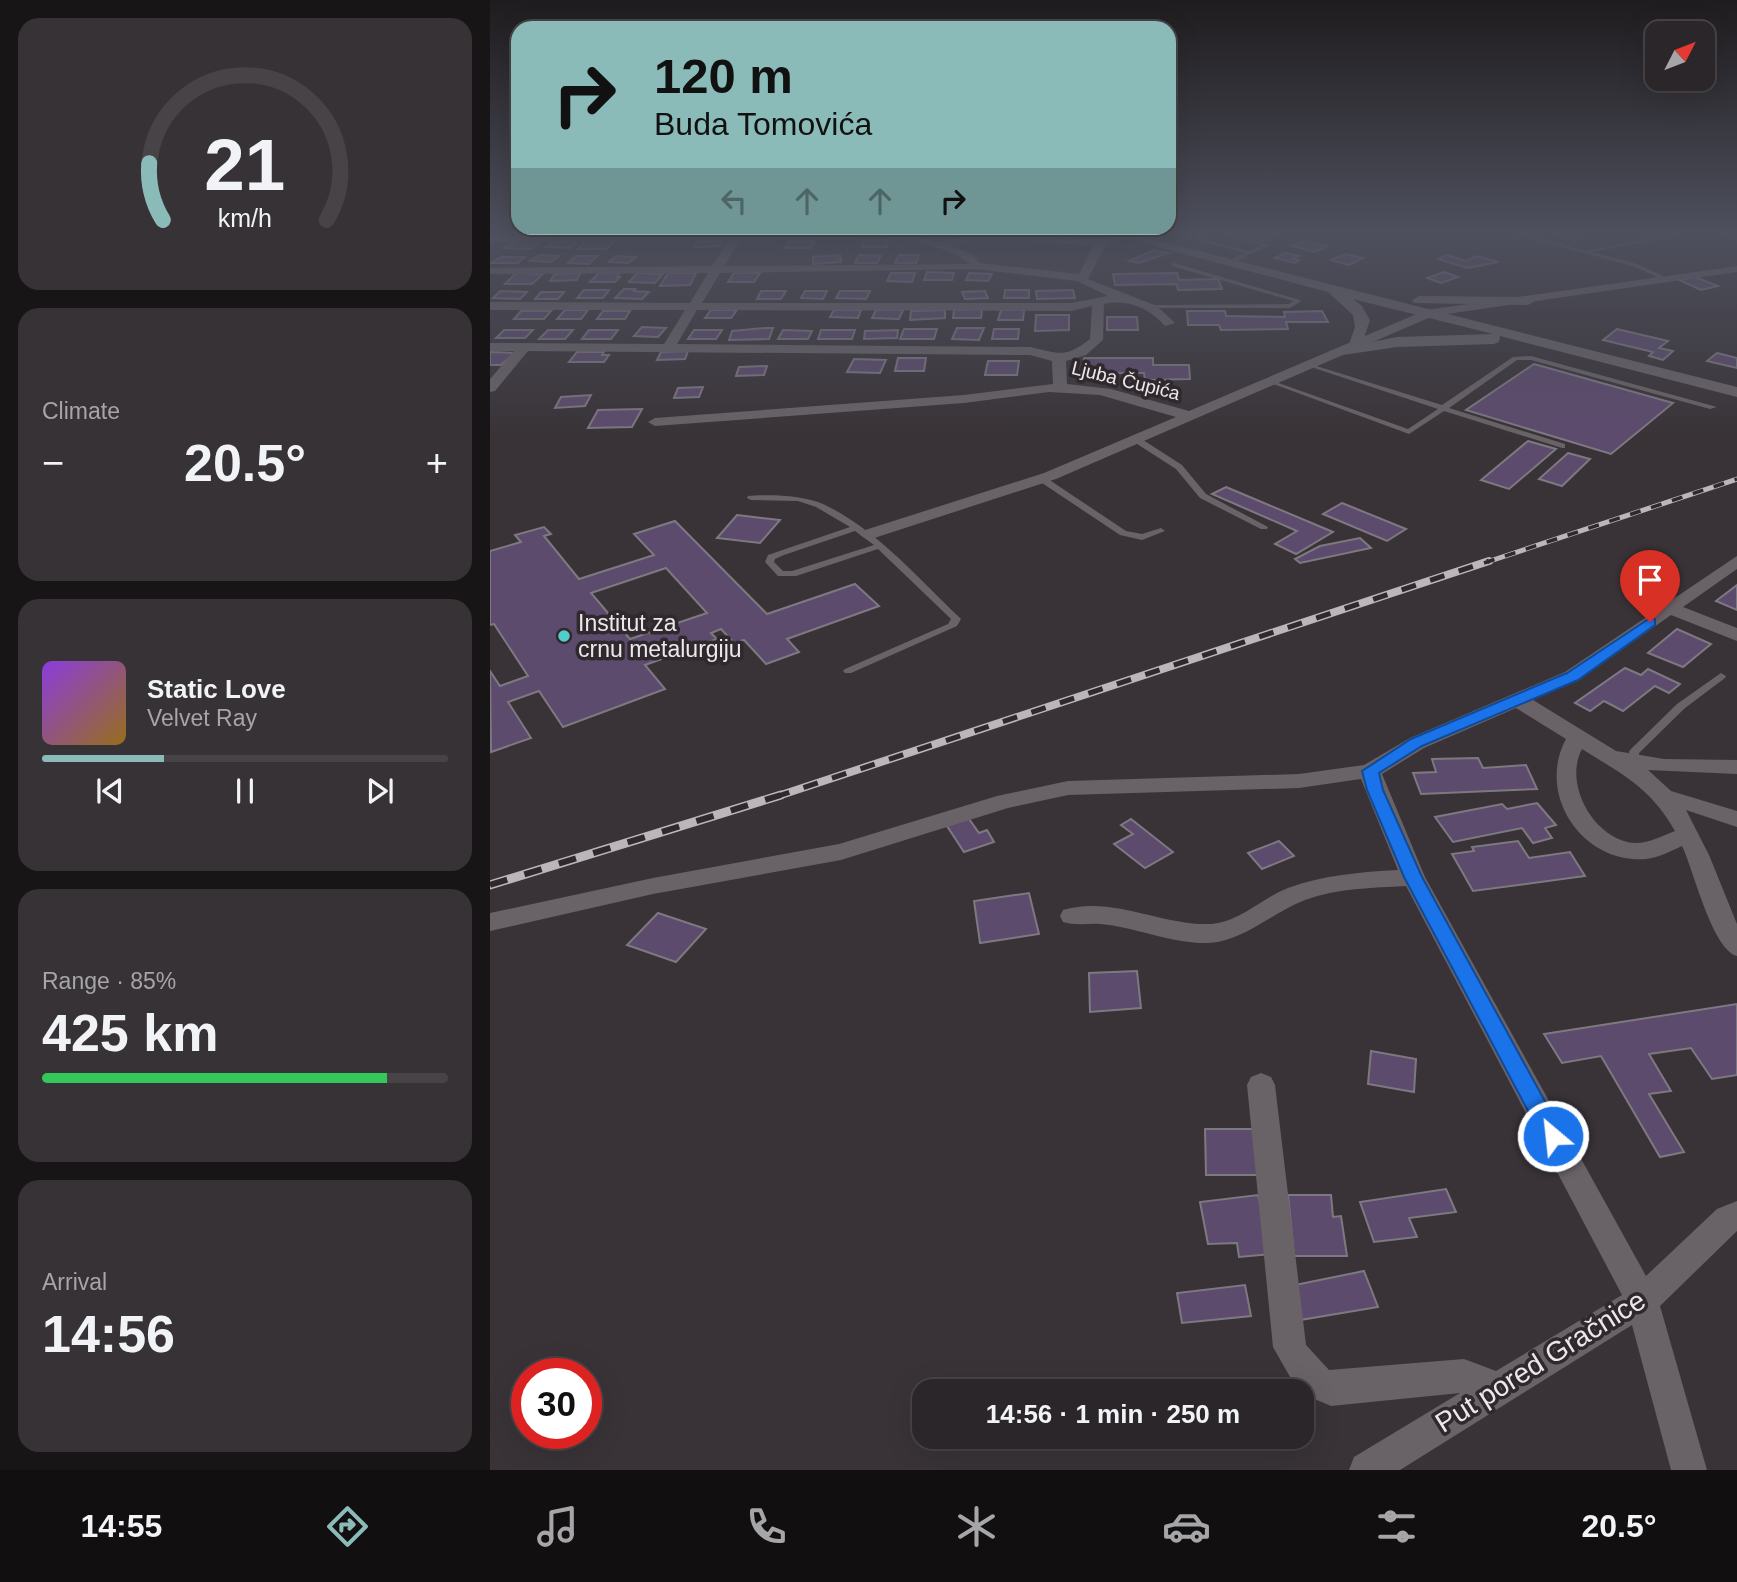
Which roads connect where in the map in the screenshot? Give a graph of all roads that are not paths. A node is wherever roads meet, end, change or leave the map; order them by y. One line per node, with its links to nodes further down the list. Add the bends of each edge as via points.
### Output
1 (694, 301): 10 (street)
2 (1108, 301): 9 (street)
3 (1129, 301): 12 (street)
4 (1297, 301): 12 (lane, via 1290,306)
5 (1346, 301): 16 (street, via 1364,320 1364,330)
6 (1377, 301): 13 (street)
7 (1504, 301): 8 (street)
8 (1528, 301): 13 (street, Ljuba Čupića); 15 (street, via 1507,314 1508,325)
9 (1098, 303): 10 (street, via 1071,307); 21 (street, via 1096,340 1081,352)
10 (691, 305): 11 (street); 19 (street)
11 (490, 306)
12 (1153, 307): 14 (street)
13 (1430, 313): 15 (street); 16 (street, Ljuba Čupića)
14 (1169, 323)
15 (1524, 338): 20 (street, via 1397,342); 26 (street)
16 (1354, 345): 20 (street, Ljuba Čupića)
17 (490, 347): 18 (street, Ljuba Čupića)
18 (525, 347): 19 (street, Ljuba Čupića); 24 (street)
19 (668, 348): 21 (street, Ljuba Čupića, via 1031,351)
20 (1334, 354): 22 (street, Ljuba Čupića)
21 (1059, 359): 25 (street, Ljuba Čupića)
22 (1308, 365): 23 (street, Ljuba Čupića); 28 (lane)
23 (1271, 382): 28 (lane, via 1409,432); 29 (street, Ljuba Čupića)
24 (490, 388)
25 (1060, 388): 29 (street, Ljuba Čupića, via 1101,391); 30 (street)
26 (1737, 392)
27 (1713, 407): 28 (lane, via 1531,358 1515,358)
28 (1443, 409): 32 (lane)
29 (1190, 416): 31 (street, Ljuba Čupića)
30 (655, 422)
31 (1137, 440): 33 (street, Ljuba Čupića); 35 (lane, via 1179,467 1203,496)
32 (1562, 446)
33 (1042, 479): 36 (lane, via 1132,537); 37 (street, Ljuba Čupića)
34 (751, 498): 37 (lane, via 799,499 820,505)
35 (1264, 527)
36 (1161, 531)
37 (867, 536): 37 (lane, via 781,553 769,562 780,574 793,574); 41 (lane, via 956,619 952,626)
38 (1737, 561): 39 (street)
39 (1670, 608): 40 (street); 43 (street, via 1572,676)
40 (1737, 635)
41 (848, 671)
42 (1721, 676): 46 (lane, via 1662,723 1634,752)
43 (1520, 701): 44 (street); 48 (street, via 1417,743)
44 (1578, 737): 45 (street); 51 (street, via 1567,751 1564,776 1581,822 1617,847 1645,851)
45 (1610, 757): 46 (street); 49 (street, via 1652,783)
46 (1635, 761): 47 (street)
47 (1737, 767)
48 (1370, 771): 52 (street); 54 (street, via 1299,781 1068,788 1005,801 841,852)
49 (1661, 795): 50 (street); 51 (street)
50 (1737, 819)
51 (1687, 835): 55 (street)
52 (1413, 877): 53 (street, via 1343,881 1294,895 1252,920 1216,933 1100,915); 58 (street)
53 (1072, 916)
54 (490, 922)
55 (1737, 947)
56 (1261, 1085): 59 (street, via 1290,1347 1301,1369 1331,1389 1465,1376)
57 (1737, 1214): 58 (street, Put pored Gračnice)
58 (1642, 1301): 59 (street, Put pored Gračnice); 61 (street)
59 (1494, 1392): 60 (street, Put pored Gračnice)
60 (1367, 1470)
61 (1689, 1470)

